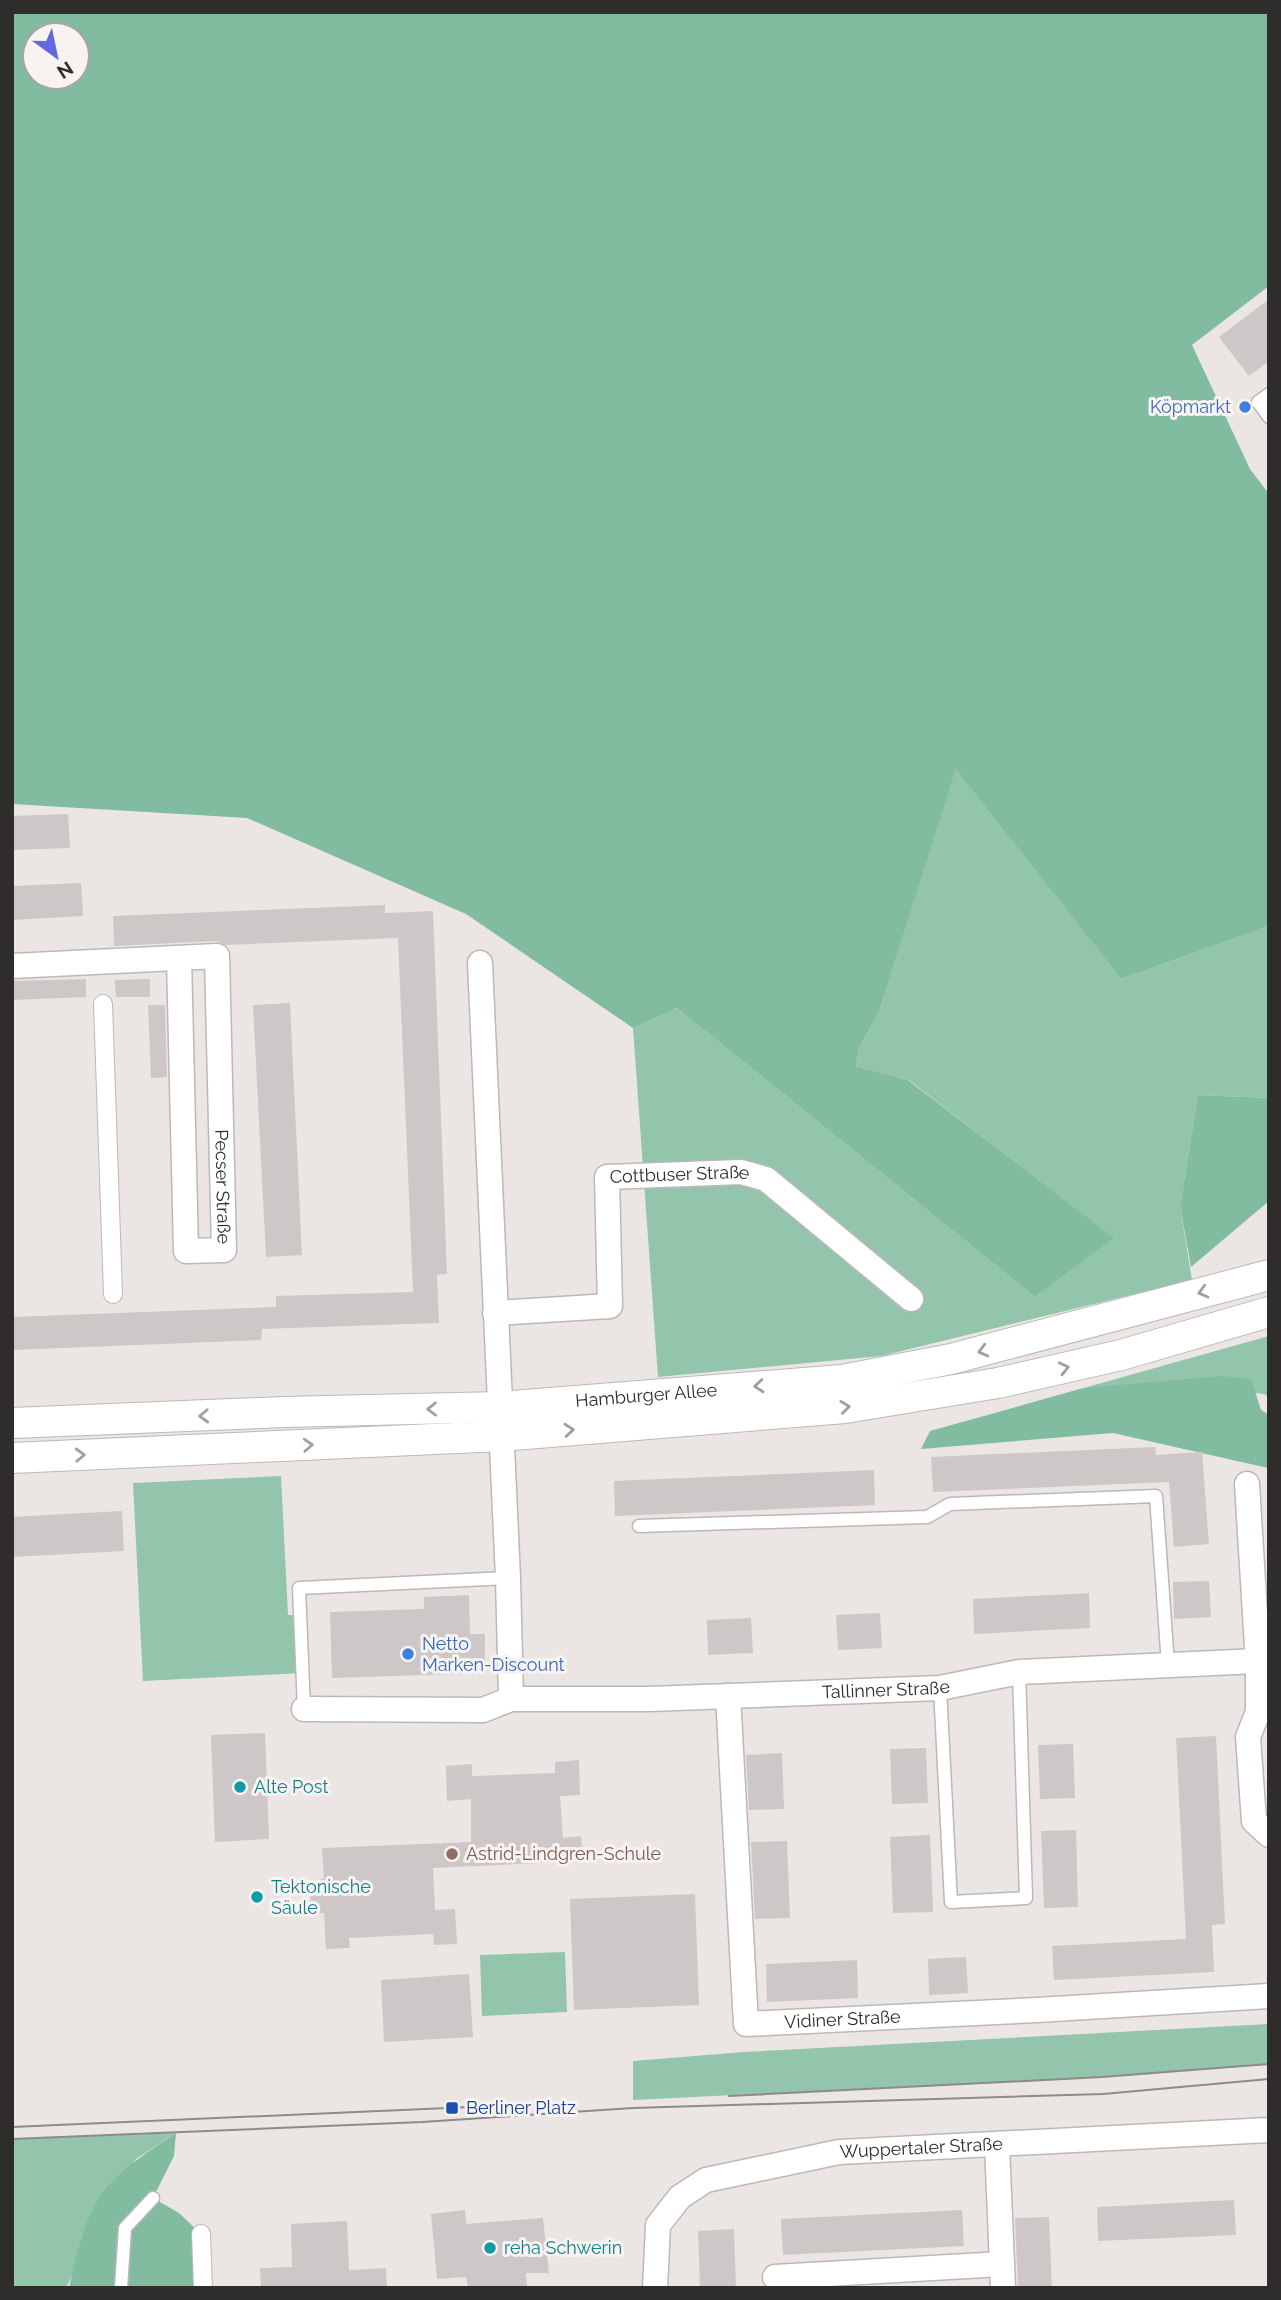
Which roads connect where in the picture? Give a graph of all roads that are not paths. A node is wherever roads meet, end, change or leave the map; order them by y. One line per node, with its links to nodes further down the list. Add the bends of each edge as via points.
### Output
1 (1269, 394): 2 (lane, via 1258,402)
2 (1269, 417)
3 (179, 958): 3 (street, Pecser Straße, via 186,1251 224,1250 216,956); 5 (street, Pecser Straße)
4 (481, 963): 11 (street)
5 (12, 966)
6 (103, 1004): 8 (street)
7 (1269, 1275): 12 (street, Hamburger Allee, one-way to 12, via 951,1359 842,1380)
8 (113, 1294)
9 (911, 1298): 11 (street, Cottbuser Straße, via 766,1179 741,1172 607,1177 610,1306)
10 (1269, 1312): 12 (street, Hamburger Allee, one-way to 10, via 845,1408 985,1385 1121,1355)
11 (495, 1313): 12 (street)
12 (501, 1421): 13 (street, Hamburger Allee, one-way to 13); 14 (street, Hamburger Allee, one-way to 12); 17 (street)
13 (12, 1423)
14 (12, 1458)
15 (1247, 1484): 18 (street)
16 (639, 1526): 19 (lane, via 927,1517 950,1504 1156,1496)
17 (508, 1578): 23 (street); 24 (lane, via 299,1588)
18 (1258, 1661): 19 (street, Tallinner Straße); 25 (street, via 1258,1712 1248,1738 1254,1821)
19 (1168, 1665): 20 (street, Tallinner Straße)
20 (1019, 1672): 21 (street, Tallinner Straße); 21 (lane, via 1026,1898 951,1902)
21 (940, 1688): 22 (street, Tallinner Straße)
22 (728, 1696): 23 (street, Tallinner Straße); 26 (street, Vidiner Straße, via 746,2024)
23 (511, 1699): 24 (street, Tallinner Straße, via 483,1710)
24 (304, 1709)
25 (1269, 1835)
26 (1269, 1996)
27 (1269, 2130): 28 (street, Wuppertaler Straße)
28 (997, 2145): 31 (street); 35 (street, Wuppertaler Straße, via 839,2152 706,2180 680,2197 658,2225)
29 (153, 2198): 33 (lane, via 125,2228)
30 (201, 2234): 34 (street)
31 (1002, 2276): 32 (street)
32 (775, 2277)
33 (121, 2288)
34 (203, 2288)
35 (654, 2288)

